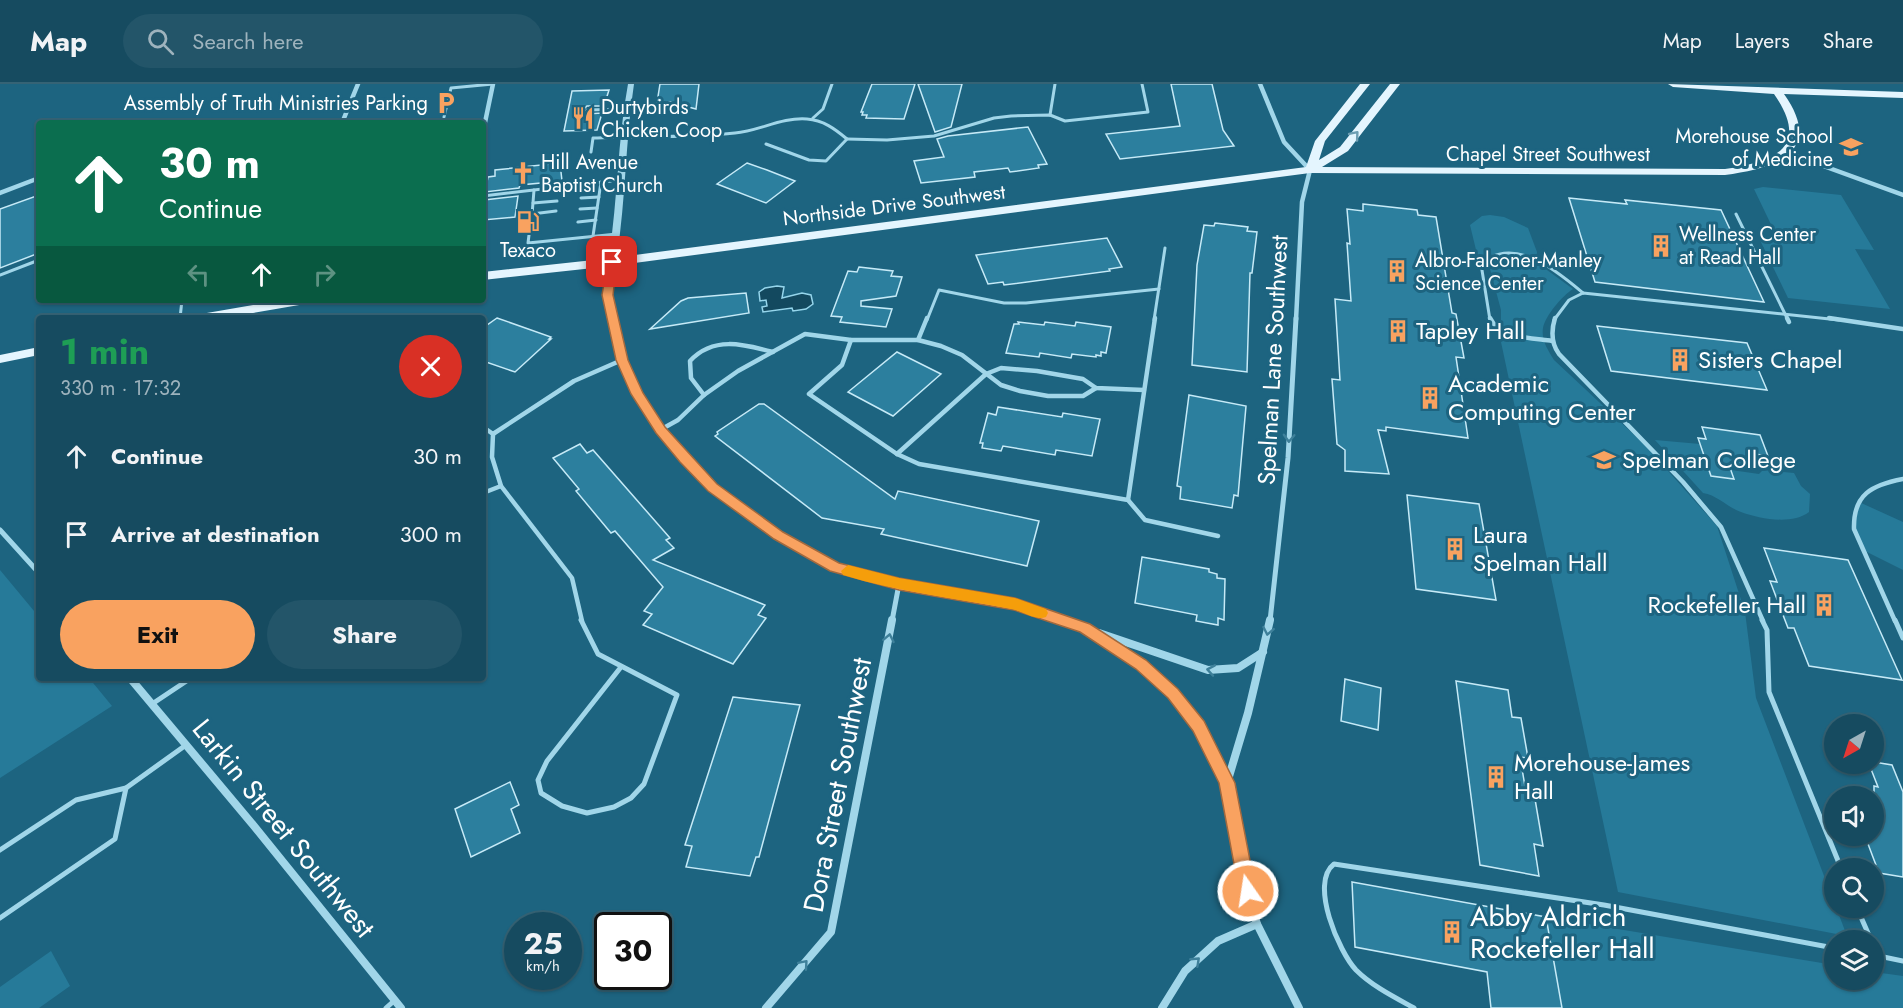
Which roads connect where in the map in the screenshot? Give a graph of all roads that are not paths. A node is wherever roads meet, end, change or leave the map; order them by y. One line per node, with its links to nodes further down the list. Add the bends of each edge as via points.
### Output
1 (358, 84): 18 (street)
2 (493, 84): 16 (lane, via 451,88); 19 (street)
3 (631, 84): 13 (street)
4 (832, 84): 17 (lane, via 823,108)
5 (1055, 84): 15 (lane)
6 (1142, 84): 15 (lane, via 1148,112 1065,121)
7 (1260, 84): 25 (street, via 1284,142)
8 (1365, 84): 25 (main road, via 1320,141)
9 (1395, 84): 25 (main road, Northside Drive Southwest, one-way to 9, via 1344,149)
10 (1673, 84): 11 (main road)
11 (1777, 91): 12 (main road); 24 (main road, via 1795,126 1794,140)
12 (1903, 95)
13 (626, 109): 14 (lane); 20 (street)
14 (587, 110)
15 (1050, 115): 21 (lane, via 994,118 914,139)
16 (444, 117)
17 (813, 118): 20 (lane, via 736,133); 21 (lane, via 839,130)
18 (343, 120)
19 (486, 120)
20 (622, 137): 23 (lane, via 593,138); 27 (street)
21 (847, 139): 22 (lane, via 826,161 809,160)
22 (766, 144)
23 (591, 152)
24 (1785, 152): 25 (main road, Chapel Street Southwest, via 1758,166 1714,173); 31 (street)
25 (1310, 171): 48 (main road, Northside Drive Southwest); 83 (street, Spelman Lane Southwest, one-way to 83, via 1302,202 1288,458 1269,630)
26 (36, 179): 30 (street)
27 (620, 180): 28 (lane); 44 (street)
28 (601, 182): 29 (lane); 33 (lane)
29 (534, 190): 32 (lane); 36 (lane)
30 (0, 193)
31 (1903, 195)
32 (486, 196)
33 (599, 196): 34 (lane); 37 (lane)
34 (580, 198)
35 (557, 201): 36 (lane)
36 (533, 203): 39 (lane, via 532,215)
37 (597, 207): 38 (lane); 41 (lane)
38 (580, 209)
39 (556, 212)
40 (1736, 214): 54 (lane)
41 (596, 220): 42 (lane); 45 (lane)
42 (578, 222)
43 (530, 227): 45 (lane, via 528,243)
44 (617, 234): 45 (lane); 48 (street)
45 (593, 236)
46 (1165, 248): 51 (lane)
47 (36, 261): 49 (lane)
48 (612, 262): 50 (main road, Northside Drive Southwest); 64 (street, via 607,295)
49 (0, 275)
50 (486, 276)
51 (1159, 289): 59 (lane, via 1026,303 1004,303 939,290); 67 (lane)
52 (1583, 293): 54 (lane); 60 (lane, via 1570,297 1562,306 1555,318); 60 (lane, via 1535,258 1498,254 1481,264 1490,321 1524,338)
53 (270, 303): 55 (main road)
54 (1785, 313): 56 (lane); 57 (lane)
55 (215, 315)
56 (1789, 322)
57 (1903, 328)
58 (851, 340): 59 (lane); 62 (lane, via 805,334); 72 (lane, via 844,363 809,394)
59 (918, 340): 65 (lane, via 962,355)
60 (1552, 341): 92 (lane, via 1564,360 1683,482 1721,527 1767,630 1769,692)
61 (36, 352): 63 (main road)
62 (773, 352): 68 (lane); 68 (lane, via 739,343 712,344 695,353 690,361 691,378)
63 (0, 359)
64 (622, 360): 70 (street, via 637,394); 71 (lane, via 574,381)
65 (986, 374): 66 (lane, via 1001,368 1037,371 1083,379); 66 (lane, via 1001,385 1047,396 1083,396); 72 (lane)
66 (1096, 388): 67 (lane)
67 (1144, 390): 76 (lane)
68 (704, 395): 70 (lane, via 678,420)
69 (486, 429): 71 (lane)
70 (660, 430): 80 (street, via 712,487 778,536 835,567)
71 (493, 434): 74 (lane, via 492,457)
72 (897, 454): 76 (lane, via 919,464)
73 (1903, 479): 82 (lane, via 1882,483 1865,493 1852,514 1854,529)
74 (501, 486): 75 (lane); 84 (lane, via 572,578 581,619 598,654)
75 (486, 491)
76 (1128, 500): 78 (lane, via 1145,520)
77 (0, 530): 79 (street)
78 (1218, 536)
79 (36, 570)
80 (899, 584): 81 (street, via 1015,604); 101 (street, Dora Street Southwest, one-way to 80, via 831,932)
81 (1085, 628): 83 (street, one-way to 81, via 1226,673); 89 (street, via 1141,664 1173,693 1198,726)
82 (1903, 638)
83 (1263, 652): 89 (street, Spelman Lane Southwest)
84 (621, 667): 84 (lane, via 677,694 644,784 631,798 614,807 587,813 562,806 541,793 538,780 547,761)
85 (133, 681): 87 (street, Larkin Street Southwest)
86 (186, 681): 87 (lane)
87 (152, 704): 88 (street, Larkin Street Southwest)
88 (186, 745): 90 (lane); 98 (street, Larkin Street Southwest)
89 (1227, 783): 94 (street, Spelman Lane Southwest, via 1243,874)
90 (126, 788): 91 (lane, via 76,800); 93 (lane, via 115,838)
91 (0, 850)
92 (1837, 858)
93 (0, 918)
94 (1257, 924): 102 (street, one-way to 94, via 1185,971 1218,941); 103 (street, Spelman Lane Southwest)
95 (1824, 946): 104 (lane, via 1604,905 1334,864 1325,884 1327,914 1344,951 1366,978)
96 (1884, 957): 97 (lane)
97 (1903, 961)
98 (395, 1000): 99 (lane); 100 (street, Larkin Street Southwest)
99 (386, 1008)
100 (401, 1008)
101 (766, 1008)
102 (1162, 1008)
103 (1299, 1008)
104 (1414, 1008)

